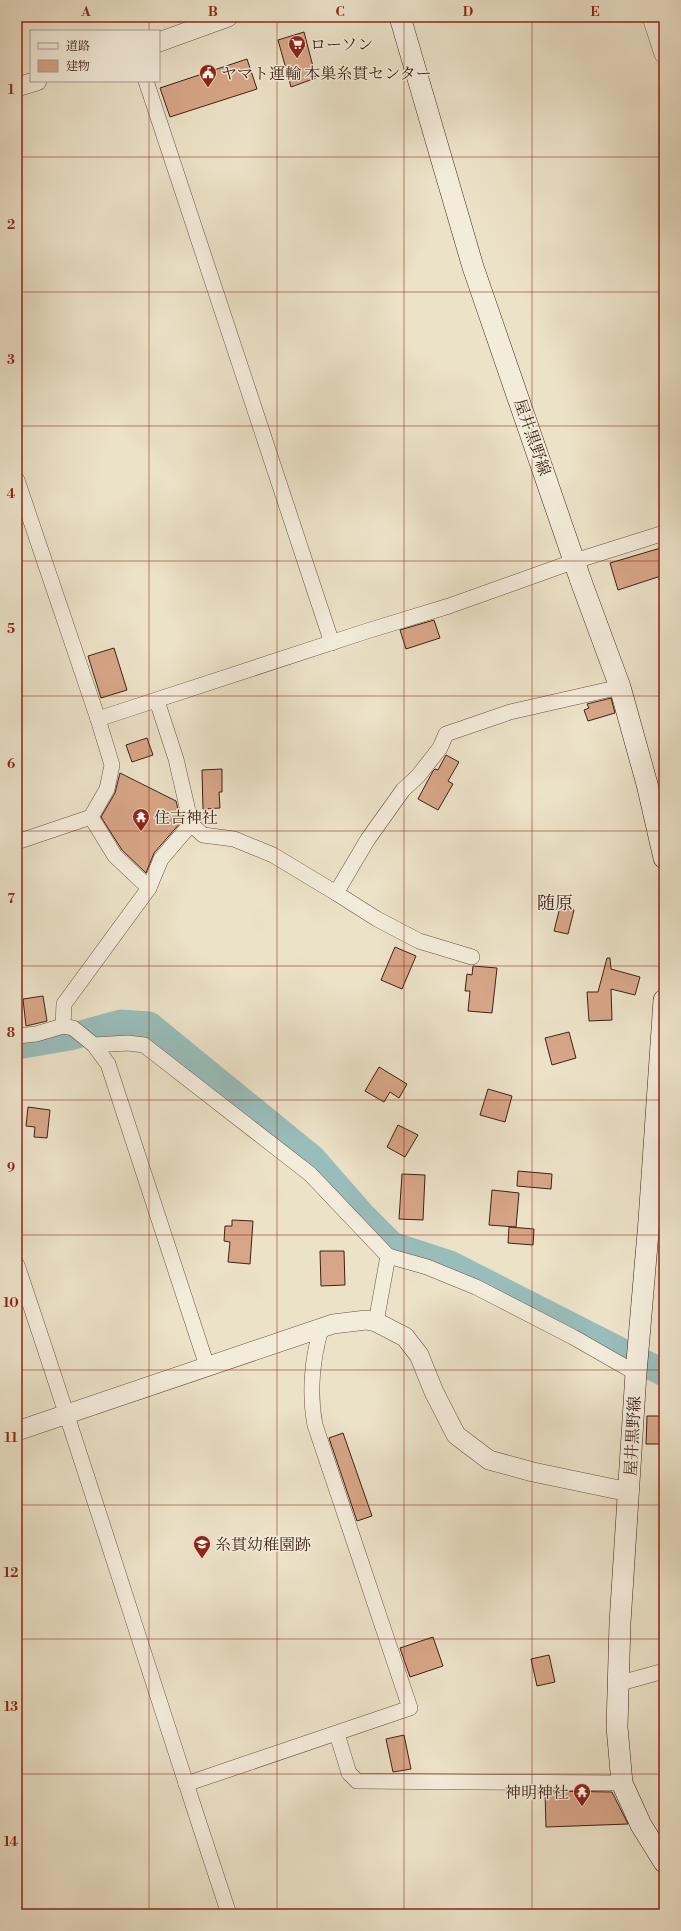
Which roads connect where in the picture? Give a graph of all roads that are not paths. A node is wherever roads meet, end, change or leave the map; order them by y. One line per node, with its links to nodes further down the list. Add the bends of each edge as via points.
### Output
1 (228, 17): 4 (street)
2 (400, 17): 11 (main road, 屋井黒野線, via 474,267)
3 (652, 17): 5 (street)
4 (160, 42)
5 (664, 54)
6 (34, 82): 8 (street)
7 (146, 82): 12 (street)
8 (17, 87)
9 (17, 480): 15 (street)
10 (664, 533): 11 (street)
11 (575, 561): 12 (street, via 449,606); 13 (main road, 屋井黒野線)
12 (332, 643): 14 (street)
13 (620, 688): 19 (main road, 屋井黒野線); 21 (street, via 510,712 446,734 440,748 418,776 403,790 368,839)
14 (157, 701): 15 (street); 17 (street, via 176,759)
15 (98, 719): 16 (street, via 112,765 107,789)
16 (92, 817): 18 (street); 20 (street, via 114,856)
17 (190, 824): 20 (street, via 161,859); 21 (street, via 203,835 234,839 273,856)
18 (17, 842)
19 (664, 858)
20 (149, 888): 24 (street, via 64,1004)
21 (336, 893): 22 (street, via 419,941)
22 (472, 957)
23 (664, 1000): 27 (main road, 屋井黒野線)
24 (63, 1026): 25 (street, via 36,1034); 26 (street, via 73,1028)
25 (17, 1036)
26 (94, 1045): 28 (street, via 144,1045 310,1174); 32 (street, via 108,1064)
27 (656, 1218): 33 (main road, 屋井黒野線)
28 (388, 1256): 30 (street); 33 (street, via 427,1267 476,1287)
29 (17, 1265): 34 (street)
30 (376, 1322): 31 (street, via 366,1320 333,1324); 36 (street, via 405,1338 419,1354 434,1392 456,1435 489,1460)
31 (321, 1329): 32 (street); 39 (street, via 316,1345 312,1404 316,1425 410,1708)
32 (207, 1366): 34 (street)
33 (636, 1373): 36 (main road, 屋井黒野線)
34 (67, 1414): 35 (street); 41 (street)
35 (17, 1431)
36 (629, 1492): 38 (main road, 屋井黒野線)
37 (664, 1671): 38 (street)
38 (617, 1684): 40 (main road, 屋井黒野線, via 616,1727)
39 (337, 1734): 40 (street, via 349,1773 357,1781); 41 (street)
40 (622, 1783): 42 (main road, 屋井黒野線, via 641,1825)
41 (186, 1784): 43 (street)
42 (664, 1862)
43 (229, 1914)

